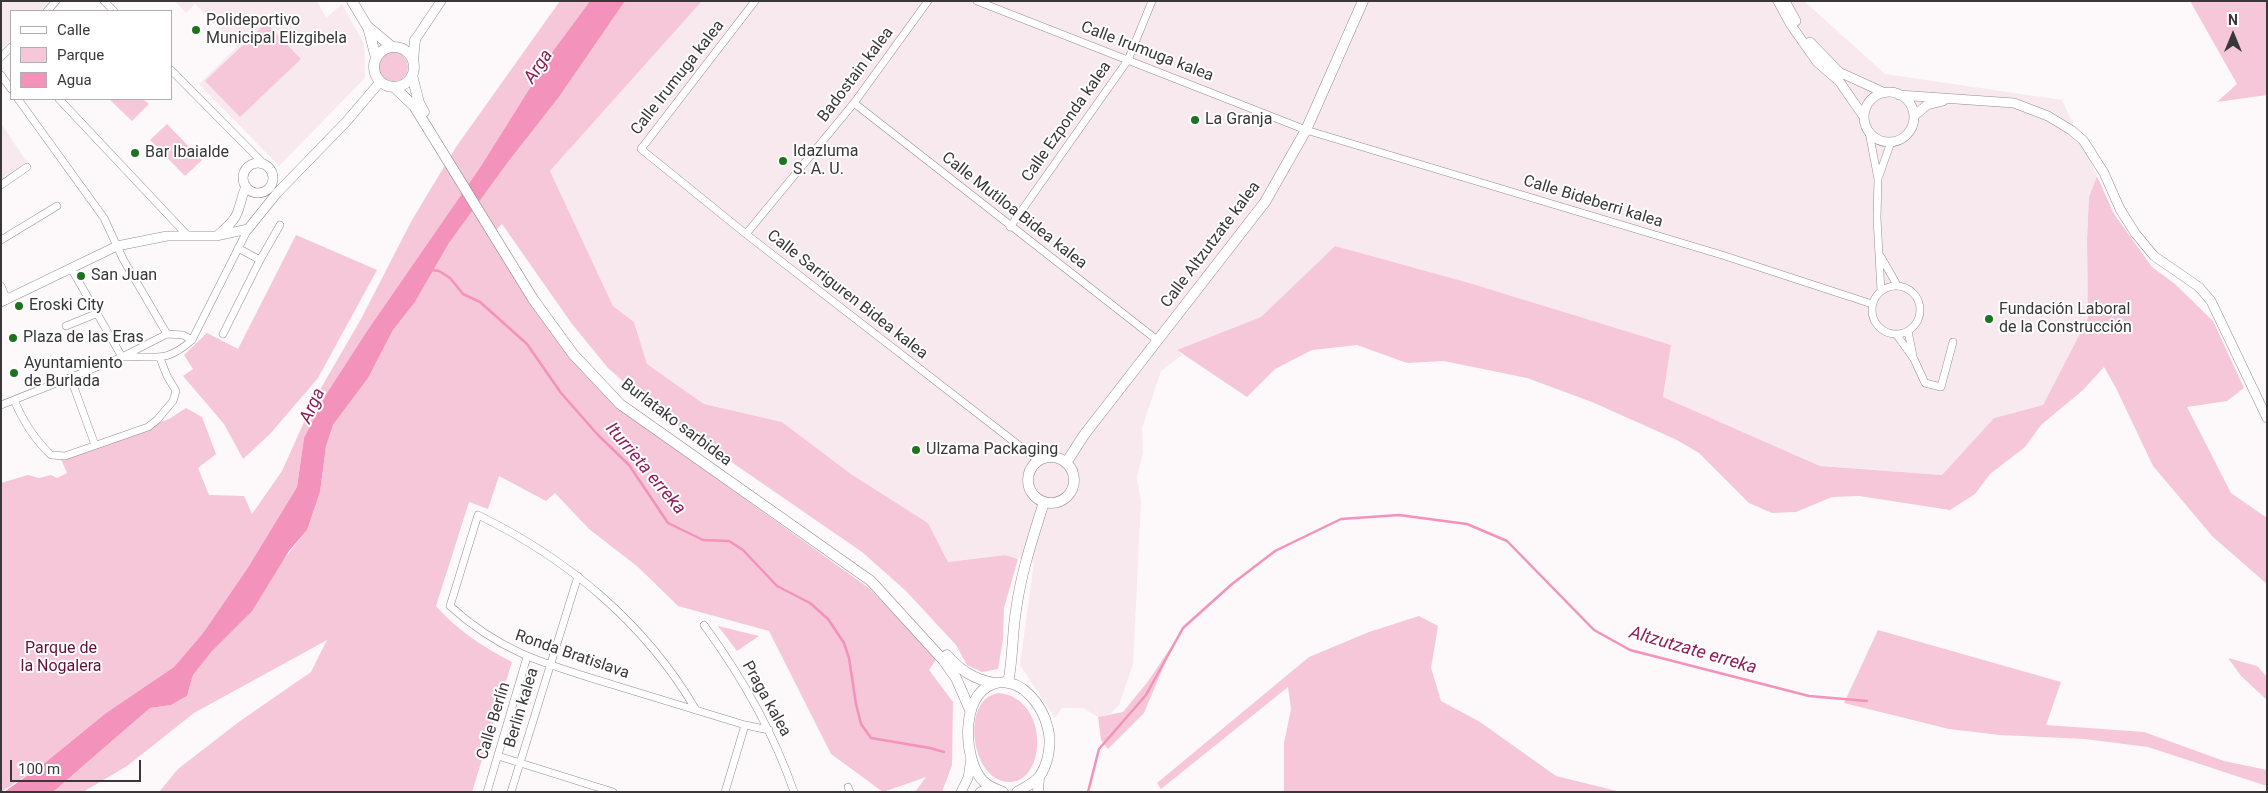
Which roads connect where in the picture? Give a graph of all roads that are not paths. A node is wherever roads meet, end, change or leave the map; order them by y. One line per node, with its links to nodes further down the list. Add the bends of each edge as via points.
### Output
1 (104, 1): 11 (street)
2 (352, 1): 12 (main road)
3 (441, 1): 13 (street)
4 (755, 1): 38 (street, Calle Irumuga kalea)
5 (928, 1): 31 (street, Badostain kalea)
6 (977, 1): 19 (street, Calle Irumuga kalea)
7 (1152, 1): 19 (street, Calle Ezponda kalea)
8 (1363, 1): 34 (main road, Calle Altzutzate kalea)
9 (1778, 1): 33 (street, via 1817,62 1839,81)
10 (1785, 1): 26 (street, via 1801,31 1827,61 1839,72)
11 (113, 10)
12 (367, 26): 14 (main road); 17 (main road)
13 (415, 40): 14 (main road); 18 (main road)
14 (395, 47): 17 (main road, via 381,52); 18 (main road)
15 (10, 48): 16 (street)
16 (1, 57)
17 (376, 58): 23 (main road, via 374,71)
18 (412, 60): 22 (main road)
19 (1128, 60): 34 (street, Calle Irumuga kalea); 50 (street, Calle Ezponda kalea)
20 (172, 71): 39 (street)
21 (1, 75): 25 (street)
22 (412, 76): 24 (main road, via 407,83); 37 (main road, Burlatako sarbidea, via 418,103)
23 (380, 82): 24 (main road); 43 (street)
24 (394, 87): 37 (main road, Burlatako sarbidea, via 414,106)
25 (10, 88)
26 (1885, 93): 27 (street); 33 (street, via 1872,99)
27 (1899, 94): 28 (street); 32 (street, via 1909,103)
28 (1951, 99): 32 (street, via 1927,105); 82 (street, via 2014,103 2048,116 2083,140 2135,233 2154,256 2199,287 2211,301)
29 (19, 100): 57 (street, via 104,218)
30 (60, 100): 53 (street)
31 (854, 103): 50 (street, Calle Mutiloa Bidea kalea); 52 (street, Badostain kalea)
32 (1914, 116): 36 (street, via 1910,130)
33 (1864, 117): 35 (street)
34 (1306, 130): 66 (street, Calle Bideberri kalea, via 1722,255); 74 (main road, Calle Altzutzate kalea, via 1265,202)
35 (1869, 132): 36 (street, via 1879,140); 42 (street)
36 (1891, 142): 42 (street)
37 (442, 148): 55 (main road, Burlatako sarbidea)
38 (641, 149): 52 (street, Calle Sarriguren Bidea kalea)
39 (265, 165): 41 (street); 45 (street, via 253,164 247,169 244,175)
40 (27, 167): 44 (street)
41 (273, 175): 43 (street); 46 (street)
42 (1878, 179): 59 (street)
43 (290, 180): 47 (street)
44 (1, 185)
45 (246, 186): 46 (street, via 258,193); 54 (street, via 239,212)
46 (270, 187): 47 (street)
47 (277, 193): 51 (street)
48 (57, 206): 56 (street)
49 (280, 226): 60 (street)
50 (1010, 227): 74 (street, Calle Mutiloa Bidea kalea)
51 (248, 228): 54 (street); 58 (street)
52 (746, 234): 84 (street, Calle Sarriguren Bidea kalea)
53 (188, 236): 54 (street); 57 (street, via 167,236)
54 (216, 236)
55 (498, 239): 91 (main road, Burlatako sarbidea, via 560,327 626,400 853,561 876,579 952,661 977,680); 94 (main road, Burlatako sarbidea, via 533,299 573,354 620,404 871,582 944,661 956,678)
56 (1, 240)
57 (118, 246): 61 (street); 70 (street)
58 (238, 248): 60 (street); 73 (street)
59 (1880, 257): 63 (street); 64 (street)
60 (260, 260): 71 (street)
61 (71, 268): 65 (street); 67 (street)
62 (1, 286): 65 (street)
63 (1896, 286): 64 (street); 69 (street, via 1911,291 1920,304 1918,319)
64 (1880, 291): 66 (street)
65 (4, 301)
66 (1872, 304): 72 (street, via 1876,325)
67 (98, 313): 68 (street); 76 (street)
68 (66, 326)
69 (1908, 331): 72 (street); 78 (street)
70 (167, 334): 73 (street, via 183,335); 76 (street)
71 (223, 334)
72 (1896, 334): 78 (street)
73 (192, 340): 77 (street, via 179,351)
74 (1158, 340): 85 (main road, Calle Altzutzate kalea)
75 (1953, 342): 78 (street, via 1941,387 1925,383)
76 (122, 357): 77 (street); 79 (street)
77 (160, 358): 83 (street, via 176,396 148,426)
78 (1914, 359)
79 (71, 379): 80 (street); 83 (street)
80 (14, 400): 81 (street); 83 (street, via 36,441 51,455 65,456)
81 (1, 405)
82 (2267, 418)
83 (95, 445)
84 (1038, 461): 85 (main road, via 1053,457); 86 (main road, via 1028,480 1033,493)
85 (1066, 462): 86 (main road, via 1074,476 1072,491 1060,501)
86 (1044, 502): 92 (main road, via 1026,558)
87 (578, 576): 89 (street, Ronda Bratislava, via 530,542 478,515 450,606 486,635); 90 (street, Berlin kalea); 93 (street, Ronda Bratislava, via 645,638)
88 (704, 625): 96 (street, Praga kalea, via 740,675)
89 (527, 658): 90 (street, Ronda Bratislava); 98 (street, Calle Berlín)
90 (549, 665): 93 (street, Ronda Bratislava); 99 (street, Berlin kalea)
91 (994, 683): 92 (main road, Burlatako sarbidea); 94 (main road, via 983,689)
92 (1008, 683): 100 (main road, via 1021,687 1032,697 1042,710 1049,730 1049,747)
93 (696, 710): 95 (street, Ronda Bratislava)
94 (970, 710): 97 (main road, via 968,726)
95 (745, 725): 96 (street, Ronda Bratislava); 105 (street)
96 (769, 730): 106 (street, Praga kalea)
97 (972, 755): 101 (main road, via 982,781); 107 (street, via 968,778)
98 (498, 756): 99 (street); 102 (street, Calle Berlín)
99 (520, 764): 103 (street, Berlin kalea); 104 (street)
100 (1039, 777): 110 (main road); 111 (main road)
101 (991, 787): 108 (street); 109 (main road)
102 (487, 792)
103 (511, 792)
104 (613, 792)
105 (725, 792)
106 (794, 792)
107 (960, 792)
108 (980, 792)
109 (1003, 792)
110 (1017, 792)
111 (1038, 792)

